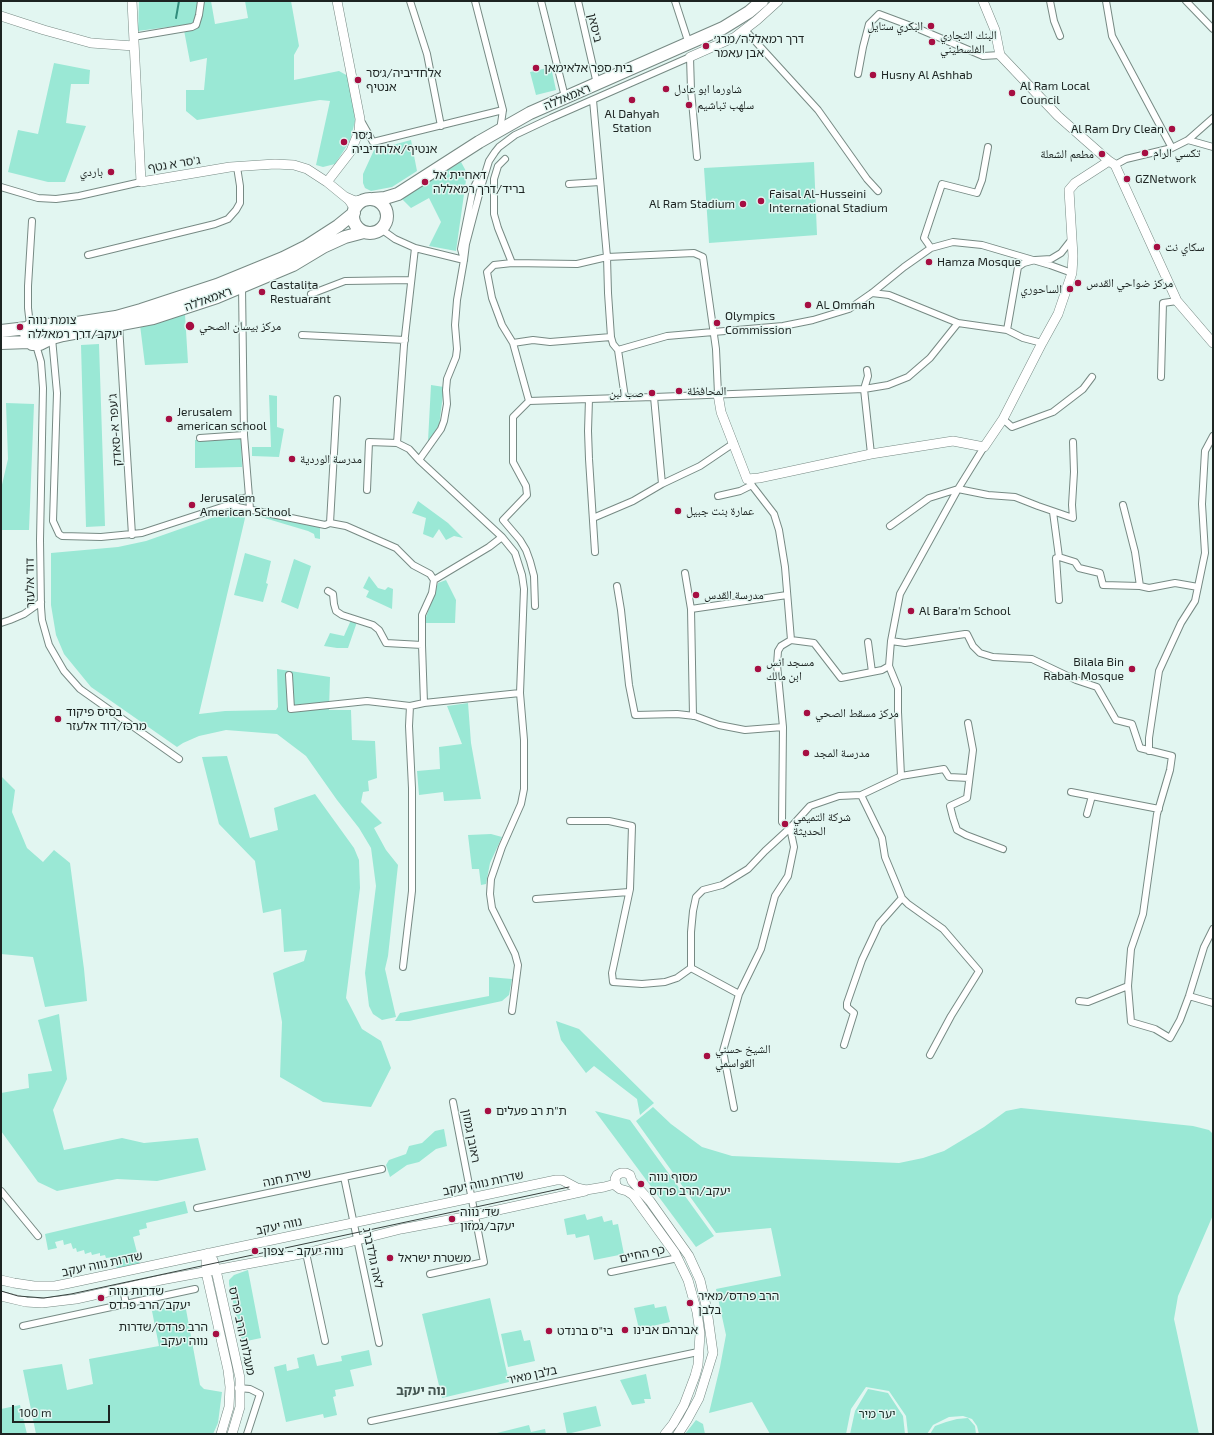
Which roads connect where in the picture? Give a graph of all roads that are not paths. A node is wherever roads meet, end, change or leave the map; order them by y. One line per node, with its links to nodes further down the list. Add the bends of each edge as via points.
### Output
1 (132, 1): 19 (street)
2 (201, 1): 19 (street, via 196,25)
3 (337, 1): 29 (street)
4 (410, 1): 30 (street, via 427,54)
5 (476, 1): 27 (street)
6 (541, 1): 25 (street)
7 (578, 1): 24 (street, ביסאן)
8 (675, 1): 20 (street)
9 (778, 1): 17 (street)
10 (983, 1): 21 (street, via 995,30)
11 (1050, 1): 18 (street)
12 (1106, 1): 35 (street, via 1112,36)
13 (1186, 1): 16 (street)
14 (759, 2): 20 (highway, ראמאללה, via 734,22)
15 (1, 16): 19 (street, via 91,43)
16 (1213, 29)
17 (745, 30): 22 (street, via 724,43); 45 (street, via 818,110)
18 (1060, 36)
19 (134, 41): 40 (street)
20 (689, 44): 24 (highway, ראמאללה)
21 (1000, 55): 23 (street, via 983,56 879,14 869,24); 38 (street, via 1058,116)
22 (690, 57): 26 (street); 36 (street, via 690,90)
23 (858, 74)
24 (597, 84): 25 (highway, ראמאללה)
25 (565, 97): 31 (highway, ראמאללה)
26 (593, 100): 42 (street); 59 (street, via 515,135 499,147 490,161 481,187)
27 (503, 110): 30 (street); 31 (street)
28 (1213, 118): 32 (street)
29 (360, 119): 30 (street, via 373,142); 41 (street, via 359,131 351,151)
30 (441, 126)
31 (500, 130): 46 (highway, ראמאללה)
32 (1188, 140): 34 (street); 35 (street)
33 (988, 147): 56 (street, via 977,194 942,184 924,238)
34 (1213, 147)
35 (1172, 148): 38 (street)
36 (697, 157)
37 (505, 158): 61 (street, via 498,166 494,179 494,214)
38 (1112, 163): 54 (street, via 1075,183 1069,190); 67 (street)
39 (237, 167): 40 (street, ג'סר א נטף); 41 (street, ג'סר א נטף, via 294,165 307,169); 57 (street, via 240,203 228,218 215,224)
40 (141, 182): 44 (street, ג'סר א נטף, via 56,199 38,198)
41 (328, 182): 47 (street, ג'סר א נטף)
42 (600, 182): 43 (street); 58 (street)
43 (569, 184)
44 (1, 187)
45 (878, 191)
46 (398, 194): 48 (highway, ראמאללה); 50 (highway, ראמאללה, via 389,207)
47 (345, 196): 48 (street, ג'סר א נטף, via 355,201); 49 (street, ג'סר א נטף, via 351,202)
48 (370, 199): 49 (highway, via 358,204); 50 (highway, via 383,204)
49 (354, 211): 53 (highway, via 356,224); 70 (highway, ראמאללה, via 338,226 307,246 217,285 116,317 70,324)
50 (388, 214): 52 (highway)
51 (32, 221): 70 (street, via 28,308)
52 (381, 230): 53 (highway); 55 (street)
53 (364, 232): 64 (highway, ראמאללה, via 345,237 293,265)
54 (1072, 239): 60 (street, via 1061,253 1051,259); 62 (street)
55 (415, 248): 59 (street); 63 (street)
56 (931, 248): 60 (street, via 953,242 982,245); 65 (street)
57 (88, 255)
58 (606, 257): 61 (street, via 577,264); 73 (street, via 694,253 703,257); 75 (street)
59 (464, 260): 102 (street, via 457,300 456,353 447,380 444,421)
60 (1035, 260): 62 (street); 71 (street, via 1018,267)
61 (512, 263): 79 (street, via 494,265 487,272 492,298 502,325)
62 (1072, 273): 80 (street, via 1058,314)
63 (411, 280): 66 (street, via 345,281); 76 (street)
64 (242, 286): 69 (highway, ראמאללה, via 153,318); 94 (street)
65 (872, 293): 68 (street, via 889,295); 73 (street, via 849,309 813,320 783,326)
66 (311, 294)
67 (1177, 301): 81 (street); 84 (street, via 1163,303)
68 (958, 323): 71 (street); 86 (street, via 930,358 908,377 888,385)
69 (119, 325): 77 (highway, ראמאללה); 116 (street, ג'עפר א-סאדק)
70 (32, 326): 72 (highway, ראמאללה); 77 (highway, via 26,335); 77 (highway, via 43,326 47,332 47,336)
71 (1007, 330): 80 (street)
72 (1, 331)
73 (713, 332): 82 (street, via 667,336); 87 (street)
74 (302, 335): 76 (street)
75 (611, 338): 79 (street); 82 (street)
76 (405, 340): 98 (street)
77 (40, 342): 78 (highway, ראמאללה); 116 (street, via 57,393 53,521 59,534 101,538); 128 (street, דוד אלעזר, via 43,388)
78 (1, 343)
79 (513, 343): 92 (street)
80 (1042, 343): 93 (street)
81 (1213, 343)
82 (618, 350): 90 (street)
83 (867, 370): 86 (street)
84 (1161, 376)
85 (1092, 377): 93 (street, via 1084,389 1053,412 1012,427)
86 (864, 389): 87 (street); 101 (street)
87 (718, 394): 88 (street); 99 (street, via 721,412)
88 (654, 397): 90 (street); 104 (street)
89 (589, 398): 90 (street); 92 (street); 113 (street, via 588,431)
90 (625, 398)
91 (337, 399): 114 (street)
92 (530, 401): 129 (street, via 513,417 513,462 526,486 527,495 503,520 526,550 534,576)
93 (1003, 419): 100 (street)
94 (244, 435): 96 (street); 108 (street)
95 (1213, 436): 124 (street, via 1205,451 1202,504 1205,553)
96 (200, 438)
97 (1073, 442): 112 (street, via 1073,518)
98 (397, 443): 102 (street, via 409,449); 106 (street, via 370,442)
99 (734, 443): 103 (street); 104 (street, via 700,466)
100 (984, 447): 101 (street, via 953,441); 105 (street)
101 (871, 454): 103 (street)
102 (419, 460): 117 (street)
103 (750, 482): 107 (street, via 740,491); 126 (street, via 774,514 785,567)
104 (662, 484): 113 (street, via 617,509)
105 (958, 489): 112 (street, via 988,495 1015,496); 115 (street, via 929,498); 133 (street, via 900,594)
106 (367, 490)
107 (718, 496)
108 (249, 498): 109 (street); 111 (street)
109 (228, 504): 111 (street); 116 (street)
110 (1122, 505): 123 (street, via 1135,552)
111 (250, 509): 114 (street, via 325,525)
112 (1053, 512): 119 (street)
113 (593, 518): 118 (street)
114 (330, 523): 121 (street, via 346,526 396,548 413,565 430,574)
115 (890, 526)
116 (132, 535)
117 (502, 537): 121 (street); 139 (street, via 518,559 523,583)
118 (595, 552)
119 (1059, 557): 123 (street, via 1075,562 1079,568 1100,573 1103,585); 127 (street, via 1056,558)
120 (685, 573): 130 (street)
121 (434, 580): 135 (street, via 432,593 422,615)
122 (617, 586): 142 (street, via 635,715)
123 (1140, 586): 124 (street, via 1149,588 1175,583)
124 (1198, 587): 145 (street, via 1195,601 1181,623 1160,671)
125 (328, 591): 135 (street, via 333,594 336,611 373,625 386,643)
126 (787, 595): 130 (street); 132 (street)
127 (1059, 600)
128 (41, 602): 131 (street, via 24,614); 146 (street, דוד אלעזר, via 42,620 49,645 74,683)
129 (535, 606)
130 (691, 609): 142 (street)
131 (1, 622)
132 (791, 640): 137 (street, via 814,643 841,678); 144 (street, via 778,651)
133 (891, 641): 136 (street); 145 (street, via 905,643 967,634 972,646 993,657 1032,659 1097,687 1116,720 1132,724 1140,748)
134 (868, 642): 137 (street)
135 (422, 645): 140 (street)
136 (889, 666): 137 (street); 147 (street, via 898,688)
137 (872, 672)
138 (289, 675): 141 (street, via 291,709 367,702)
139 (520, 693): 140 (street); 168 (street, via 524,740 524,789 521,804 491,879 490,894 492,908 518,965)
140 (424, 703): 141 (street)
141 (410, 706): 161 (street, via 412,891)
142 (693, 716): 144 (street, via 745,730)
143 (968, 723): 148 (street, via 973,750)
144 (783, 727): 155 (street, via 782,822)
145 (1149, 750): 152 (street, via 1172,756)
146 (179, 760)
147 (901, 776): 148 (street, via 944,769 949,777); 150 (street)
148 (969, 778): 156 (street, via 967,798 950,806 957,830)
149 (1070, 792): 151 (street)
150 (861, 795): 155 (street, via 839,796 810,806); 158 (street, via 882,838 886,857)
151 (1092, 796): 152 (street); 153 (street)
152 (1159, 809): 163 (street, via 1143,914 1131,949)
153 (1087, 814)
154 (570, 821): 157 (street, via 609,821 632,826)
155 (790, 828): 162 (street, via 748,869 722,884 703,890 696,897 691,932); 164 (street, via 794,847 788,876 775,896 761,949)
156 (1003, 849)
157 (629, 892): 159 (street); 162 (street, via 612,973 613,982 665,982 677,978)
158 (902, 898): 169 (street, via 879,924 862,960 846,1003 854,1014); 170 (street, via 943,929 980,971)
159 (536, 899)
160 (1212, 934): 165 (street, via 1204,947)
161 (403, 967)
162 (691, 968): 164 (street)
163 (1128, 986): 165 (street, via 1131,1022 1155,1029 1170,1038); 166 (street, via 1088,1002)
164 (739, 994): 172 (street, via 722,1051)
165 (1189, 996): 167 (street)
166 (1079, 1001)
167 (1213, 1003)
168 (512, 1011)
169 (844, 1045)
170 (930, 1055)
171 (453, 1102): 180 (street, ראובן גמזון)
172 (734, 1108)
173 (382, 1169): 174 (street, שירת חנה)
174 (344, 1177): 181 (street, שירת חנה); 183 (street, לאה גולדברג)
175 (632, 1181): 176 (street, via 630,1175 621,1173 616,1177); 178 (street, via 631,1186); 202 (street, via 650,1201 690,1259 700,1280 710,1327)
176 (615, 1184): 177 (street, שדרות נווה יעקב); 178 (street)
177 (590, 1190): 180 (street, שדרות נווה יעקב, via 580,1189 560,1180); 182 (street)
178 (624, 1190): 188 (street, via 636,1199)
179 (1, 1191): 184 (street)
180 (472, 1197): 182 (street, ראובן גמזון); 183 (street, שדרות נווה יעקב)
181 (197, 1208)
182 (475, 1215): 185 (street, via 401,1228); 192 (street, ראובן גמזון, via 484,1262)
183 (354, 1222): 185 (street, לאה גולדברג); 186 (street, נווה יעקב)
184 (38, 1236)
185 (358, 1240): 187 (street); 200 (street, לאה גולדברג)
186 (208, 1253): 189 (street, מעגלות הרב פרדס); 190 (street); 193 (street, שדרות נווה יעקב, via 56,1286 26,1285)
187 (306, 1253): 189 (street); 199 (street)
188 (678, 1258): 191 (street, כף החיים); 201 (street, via 696,1307 700,1328)
189 (216, 1270): 190 (street); 204 (street, מעגלות הרב פרדס, via 239,1368)
190 (206, 1272): 194 (street); 203 (street, מעגלות הרב פרדס)
191 (611, 1272)
192 (430, 1274)
193 (1, 1280)
194 (123, 1289): 196 (street, via 42,1303); 197 (street)
195 (195, 1289): 197 (street)
196 (1, 1296)
197 (126, 1304): 198 (street)
198 (23, 1326)
199 (325, 1341)
200 (379, 1343)
201 (698, 1351): 202 (street, via 704,1358); 202 (street, via 705,1343); 205 (street, בלבן מאיר); 209 (street, via 695,1376 689,1394)
202 (711, 1351): 210 (street, via 698,1398)
203 (230, 1387): 204 (street); 206 (street, מעגלות הרב פרדס, via 229,1407)
204 (241, 1388): 207 (street, מעגלות הרב פרדס, via 240,1407); 208 (street, via 260,1394)
205 (371, 1421)
206 (221, 1434)
207 (232, 1434)
208 (248, 1434)
209 (665, 1434)
210 (678, 1434)

